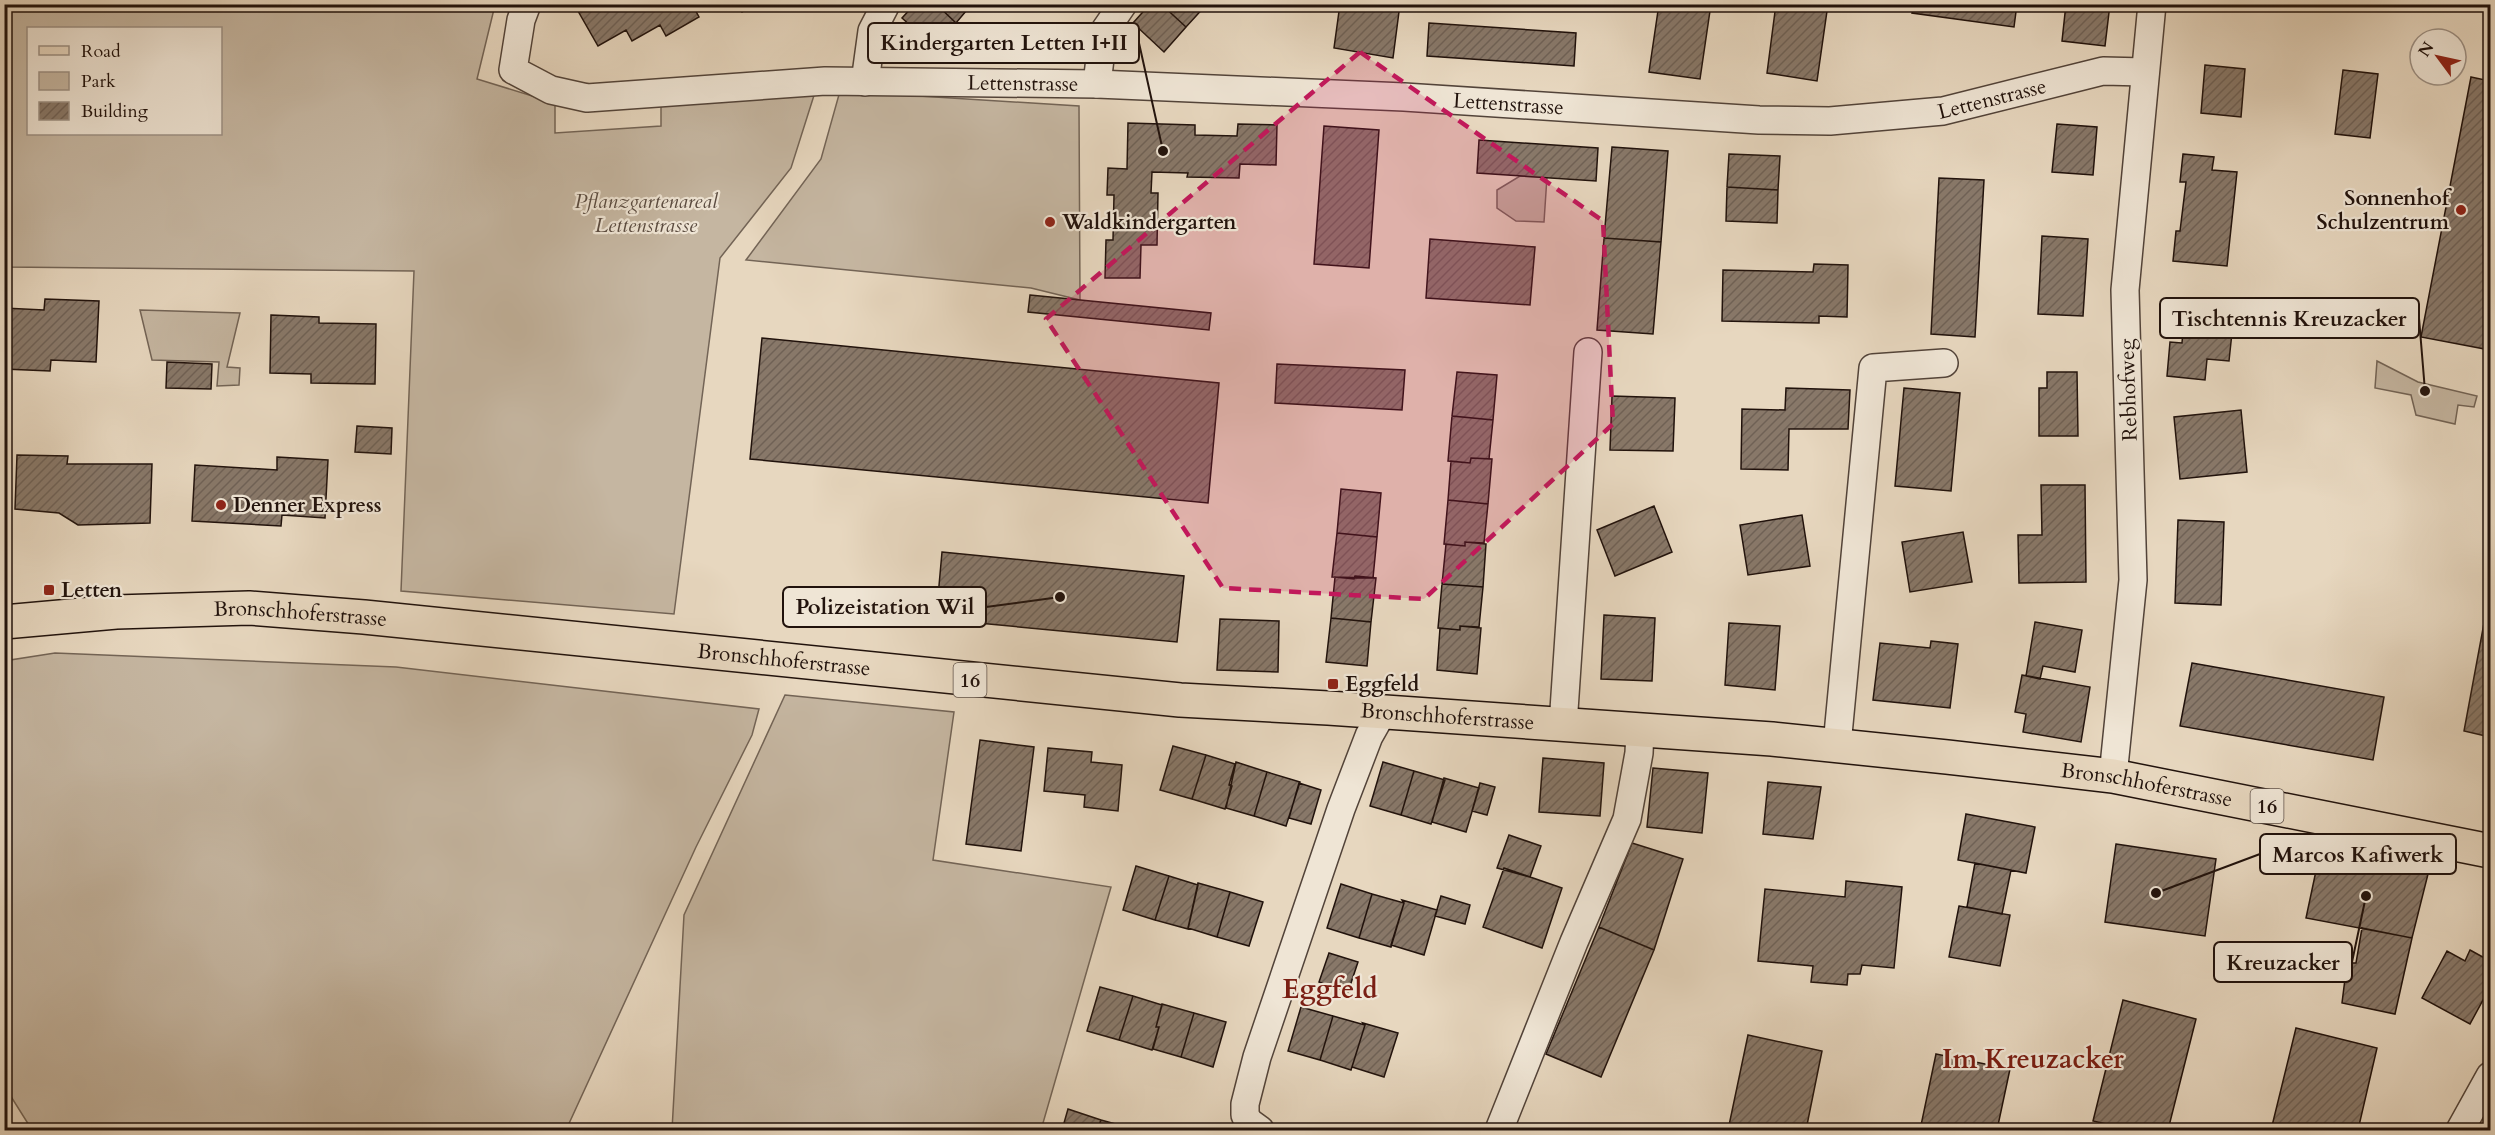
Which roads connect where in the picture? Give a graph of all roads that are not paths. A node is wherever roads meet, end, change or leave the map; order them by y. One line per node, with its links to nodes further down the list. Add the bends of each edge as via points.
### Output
1 (527, 4): 6 (street, Lettenstrasse, via 520,20 513,70 551,90 587,98)
2 (886, 4): 6 (street, via 872,31)
3 (1123, 4): 7 (street, via 1102,33)
4 (2152, 4): 5 (street, Rebhofweg)
5 (2145, 72): 7 (street, Lettenstrasse, via 2103,71 1943,111 1830,121); 15 (street, Rebhofweg, via 2125,290 2133,580)
6 (865, 82): 7 (street, Lettenstrasse)
7 (1097, 84)
8 (1588, 351): 12 (street, Bronschhoferstrasse)
9 (1944, 363): 14 (street, via 1873,368)
10 (4, 622): 11 (main road, Bronschhoferstrasse / 16, via 116,612 249,608 1180,700)
11 (1382, 713): 12 (main road, Bronschhoferstrasse / 16); 18 (street, via 1341,809 1257,1057 1245,1115)
12 (1563, 725): 13 (main road, Bronschhoferstrasse / 16)
13 (1640, 730): 14 (main road, Bronschhoferstrasse / 16); 19 (street, via 1627,819)
14 (1837, 745): 15 (main road, Bronschhoferstrasse / 16)
15 (2113, 776): 16 (main road, Bronschhoferstrasse / 16)
16 (2490, 851)
17 (2490, 1076): 20 (street)
18 (1260, 1131)
19 (1499, 1131)
20 (2460, 1131)

